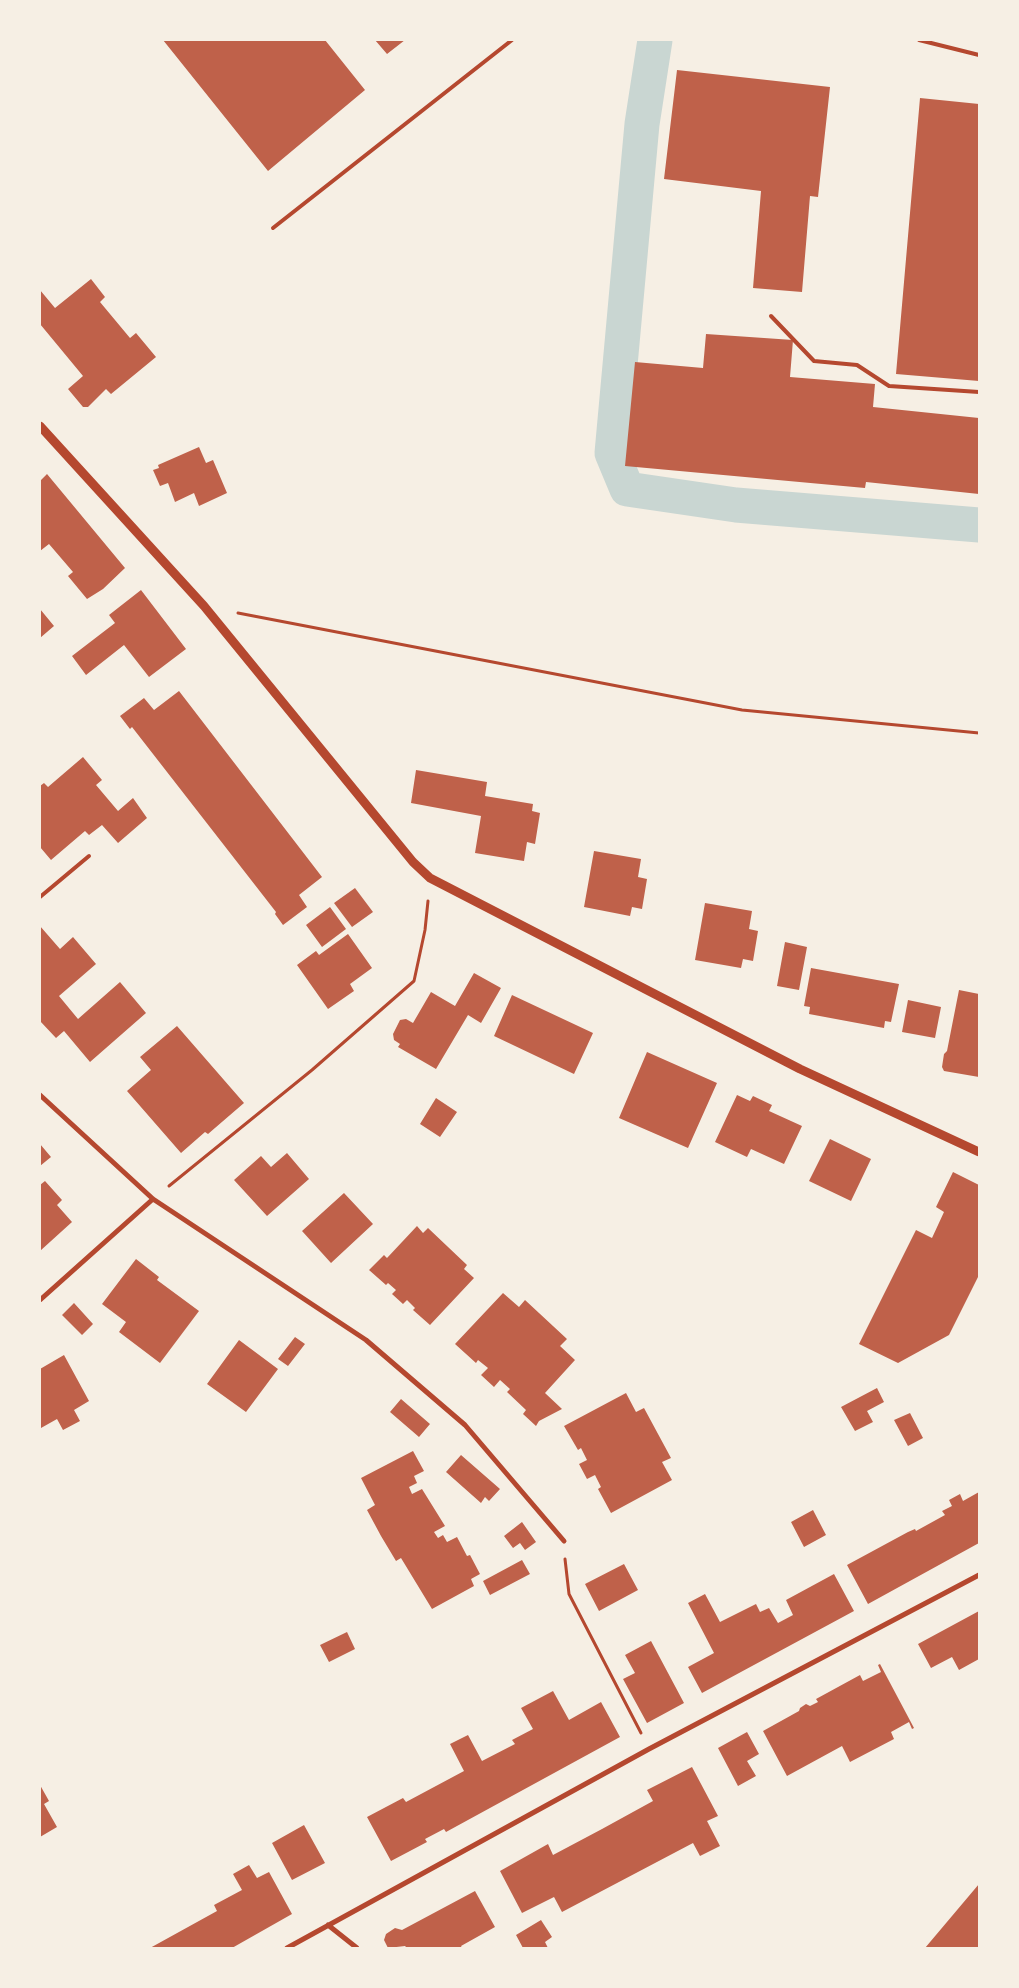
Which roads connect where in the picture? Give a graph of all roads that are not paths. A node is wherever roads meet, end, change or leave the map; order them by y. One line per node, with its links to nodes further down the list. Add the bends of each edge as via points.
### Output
1 (512, 40): 4 (lane)
2 (919, 40): 3 (lane)
3 (979, 55)
4 (272, 228)
5 (771, 316): 6 (lane, via 814,361 857,365 889,386)
6 (979, 392)
7 (40, 426): 11 (street, via 204,606 413,862 430,878 800,1069)
8 (89, 856): 9 (lane)
9 (40, 897)
10 (40, 1095): 12 (street)
11 (979, 1152)
12 (153, 1199): 13 (street); 14 (street, via 366,1340 465,1425)
13 (40, 1300)
14 (564, 1541)
15 (979, 1575): 16 (street, via 649,1749)
16 (328, 1925): 17 (street); 18 (street)
17 (287, 1948)
18 (357, 1948)

